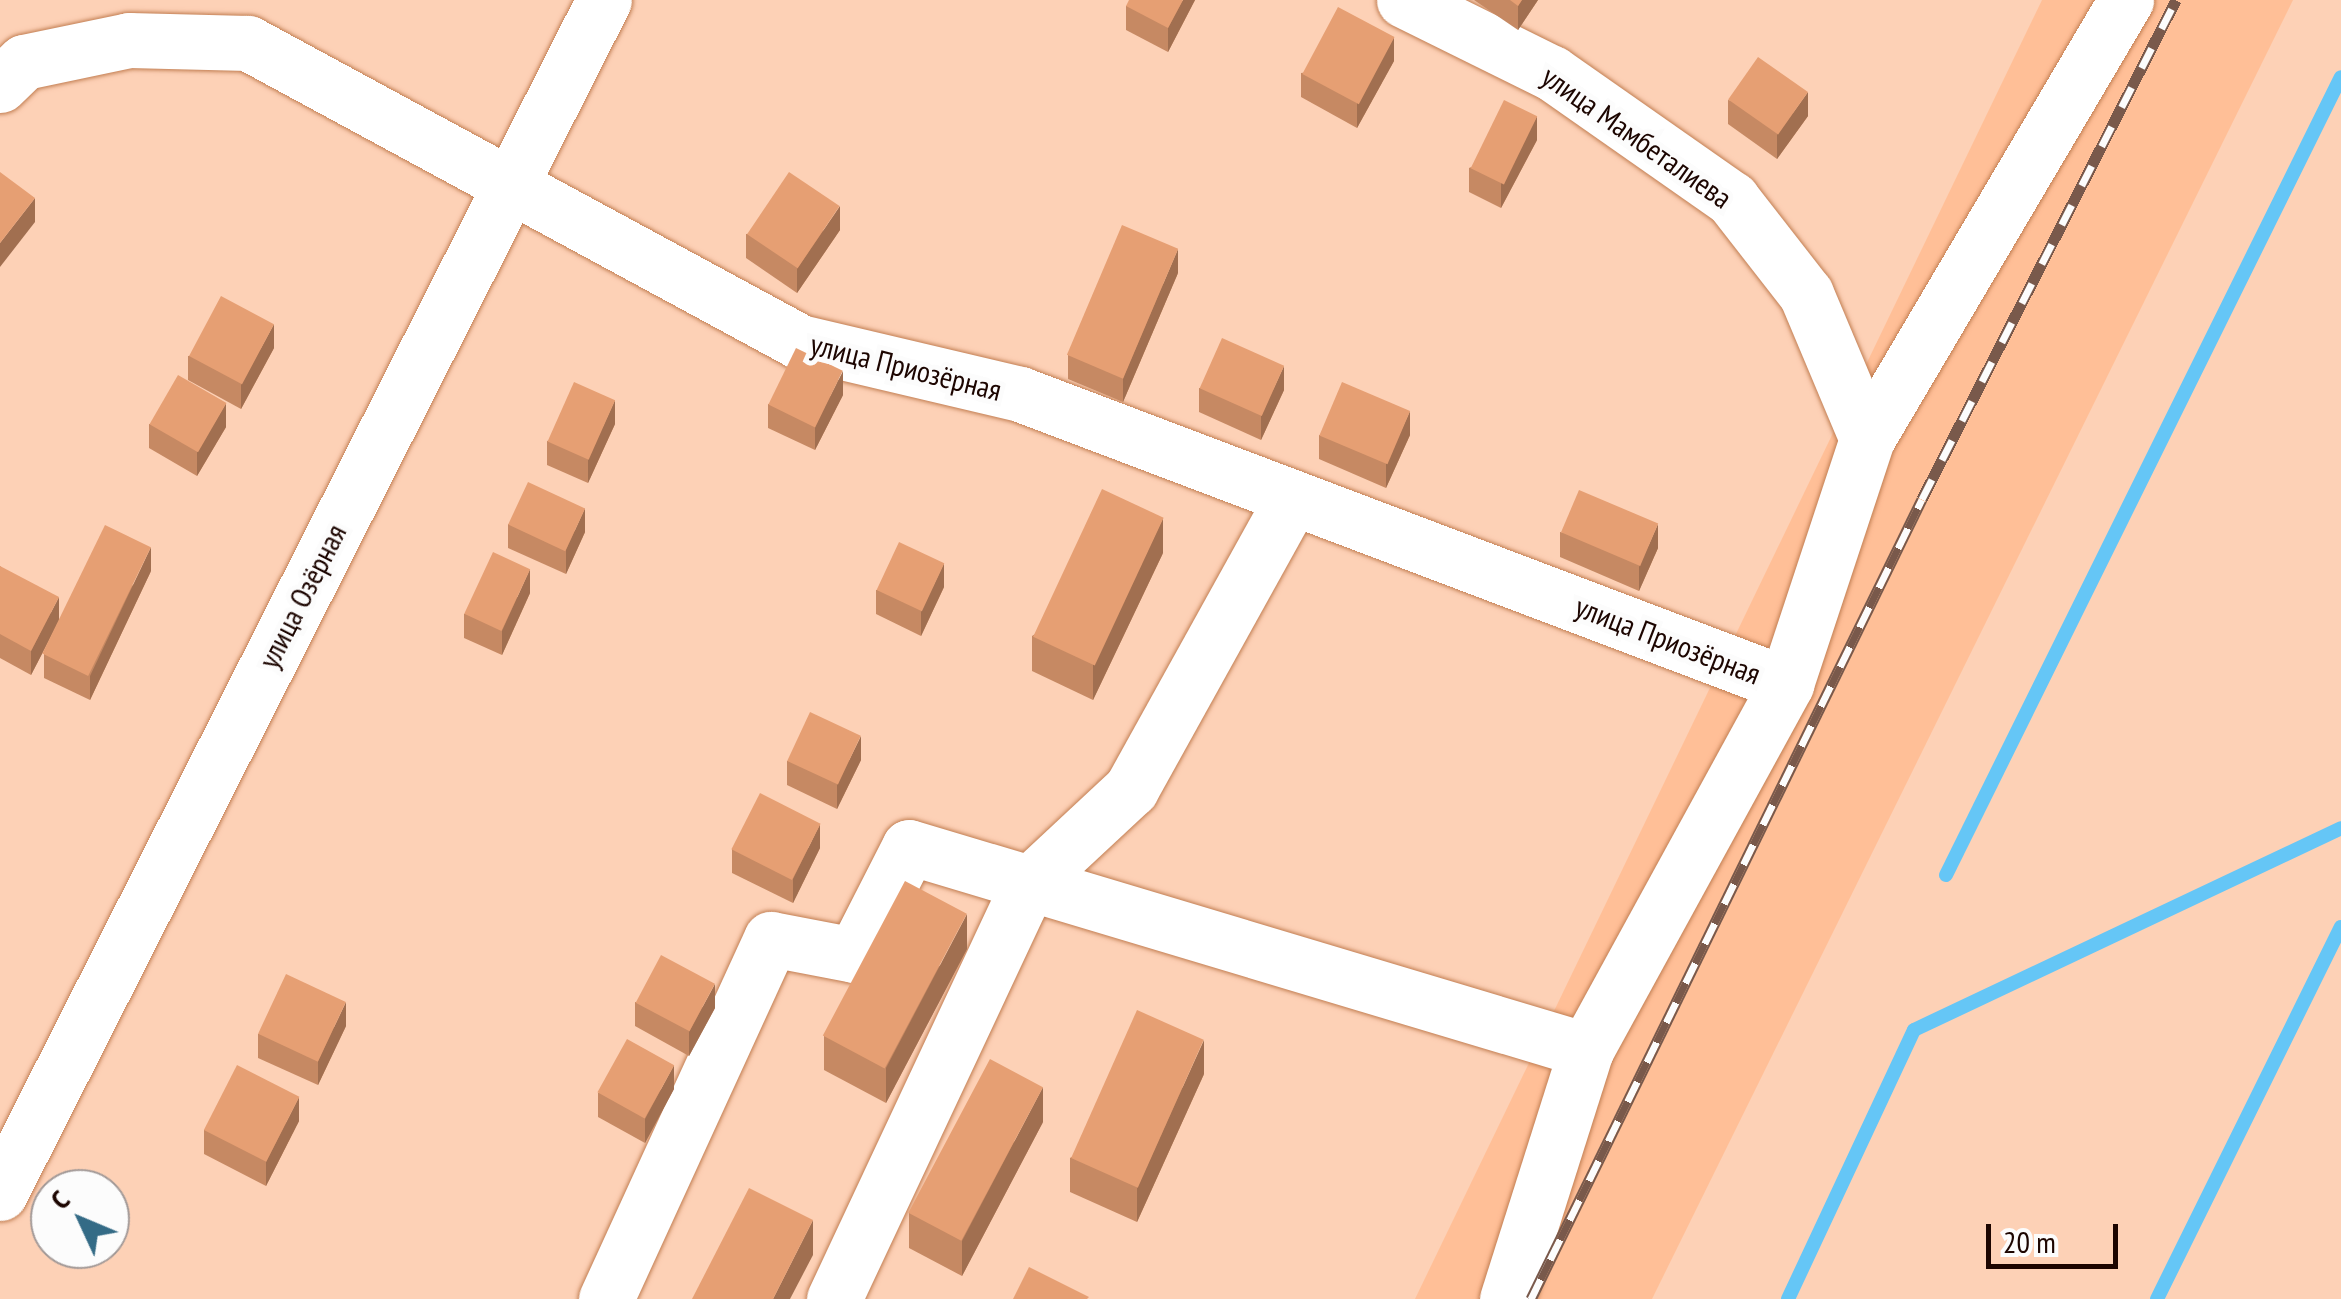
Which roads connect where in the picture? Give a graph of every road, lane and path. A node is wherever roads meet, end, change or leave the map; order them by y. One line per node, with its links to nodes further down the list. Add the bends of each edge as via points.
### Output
1 (604, 0): 5 (street, улица Озёрная)
2 (1404, 0): 6 (street, улица Мамбеталиева, via 1552,73 1732,199 1806,294)
3 (2126, 0): 6 (street)
4 (0, 85): 5 (street, улица Приозёрная, via 24,62 129,40 248,44)
5 (509, 187): 7 (street, улица Приозёрная, via 800,342 1020,394); 11 (street, улица Озёрная)
6 (1867, 439): 8 (street)
7 (1292, 498): 8 (street, улица Приозёрная); 9 (street, via 1131,789)
8 (1786, 684): 10 (street)
9 (1028, 885): 10 (street); 12 (street, via 908,848 854,955 771,938); 13 (street)
10 (1586, 1050): 14 (street)
11 (0, 1193)
12 (606, 1299)
13 (834, 1299)
14 (1507, 1299)

